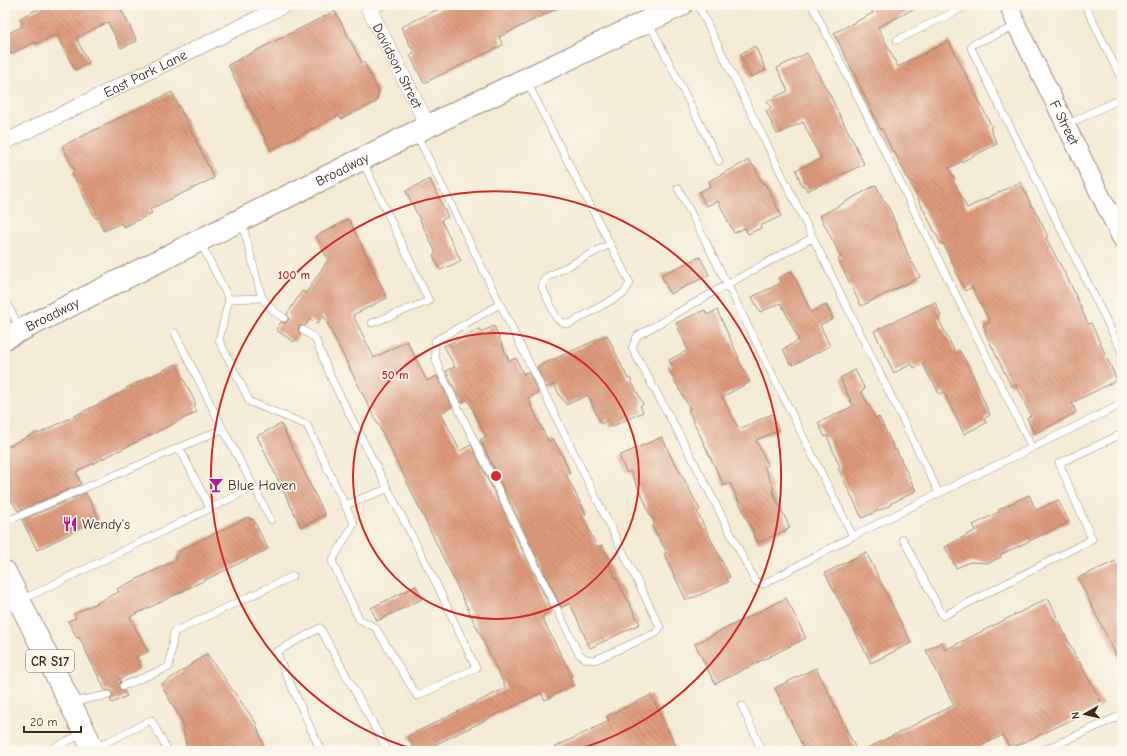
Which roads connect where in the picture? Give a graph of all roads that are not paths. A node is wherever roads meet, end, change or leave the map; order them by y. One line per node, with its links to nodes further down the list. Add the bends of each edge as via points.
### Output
1 (285, 5): 18 (street, East Park Lane)
2 (384, 5): 9 (lane)
3 (681, 5): 10 (main road, Broadway)
4 (698, 5): 24 (lane)
5 (812, 5): 43 (lane)
6 (968, 5): 12 (lane)
7 (1009, 5): 11 (street, F Street)
8 (1085, 5): 14 (lane)
9 (369, 8): 17 (street, Davidson Street)
10 (648, 21): 13 (main road, Broadway); 20 (lane)
11 (1017, 26): 16 (street, F Street); 38 (lane, via 973,44 971,48)
12 (897, 40)
13 (526, 80): 17 (main road, Broadway); 27 (lane)
14 (1122, 80)
15 (1122, 98): 16 (lane)
16 (1066, 125): 22 (street, F Street)
17 (422, 130): 19 (main road, Broadway); 32 (lane)
18 (5, 142)
19 (362, 160): 23 (main road, Broadway); 34 (lane, via 428,301)
20 (719, 161)
21 (678, 188): 28 (lane)
22 (1115, 208): 25 (street, F Street)
23 (241, 220): 26 (main road, Broadway); 29 (lane)
24 (812, 238): 28 (lane); 46 (lane)
25 (1122, 239)
26 (200, 241): 30 (lane); 37 (main road, Broadway)
27 (610, 244): 27 (lane, via 630,283 624,293 569,324 557,319 542,287 543,282 547,277)
28 (728, 284): 51 (lane); 51 (lane, via 637,336 632,348 755,581 764,584)
29 (262, 298): 30 (lane); 33 (lane)
30 (229, 299): 47 (lane, via 219,340 250,402 307,425)
31 (5, 300): 37 (lane)
32 (500, 304): 32 (lane, via 660,627 656,633 594,660 586,659 579,654 435,357 435,341)
33 (284, 318)
34 (372, 323)
35 (302, 330): 45 (lane, via 315,338 332,380)
36 (175, 332): 40 (lane)
37 (13, 334)
38 (1122, 352)
39 (1122, 404): 43 (lane)
40 (223, 428): 42 (lane); 44 (lane)
41 (1122, 434): 52 (lane, via 1059,464 1092,538 943,616)
42 (179, 447): 48 (lane); 50 (lane)
43 (1032, 448): 46 (lane)
44 (254, 487): 48 (lane); 49 (lane)
45 (388, 489): 47 (lane); 47 (lane, via 476,668 417,696 376,628 359,619 332,561 354,524)
46 (939, 493): 51 (lane)
47 (345, 505)
48 (210, 508): 55 (lane)
49 (270, 520)
50 (5, 522)
51 (853, 536)
52 (903, 539)
53 (5, 572): 55 (main road, CR S17)
54 (293, 576): 56 (lane, via 174,632 168,667)
55 (12, 604): 58 (main road, CR S17)
56 (123, 686)
57 (108, 695): 58 (lane)
58 (70, 702): 61 (main road, CR S17)
59 (742, 706): 66 (lane)
60 (1122, 715): 67 (lane)
61 (91, 744): 62 (lane); 63 (lane, via 151,720)
62 (46, 751)
63 (168, 751)
64 (321, 751): 65 (lane, via 276,652 320,628)
65 (388, 751)
66 (762, 751)
67 (1042, 751)

